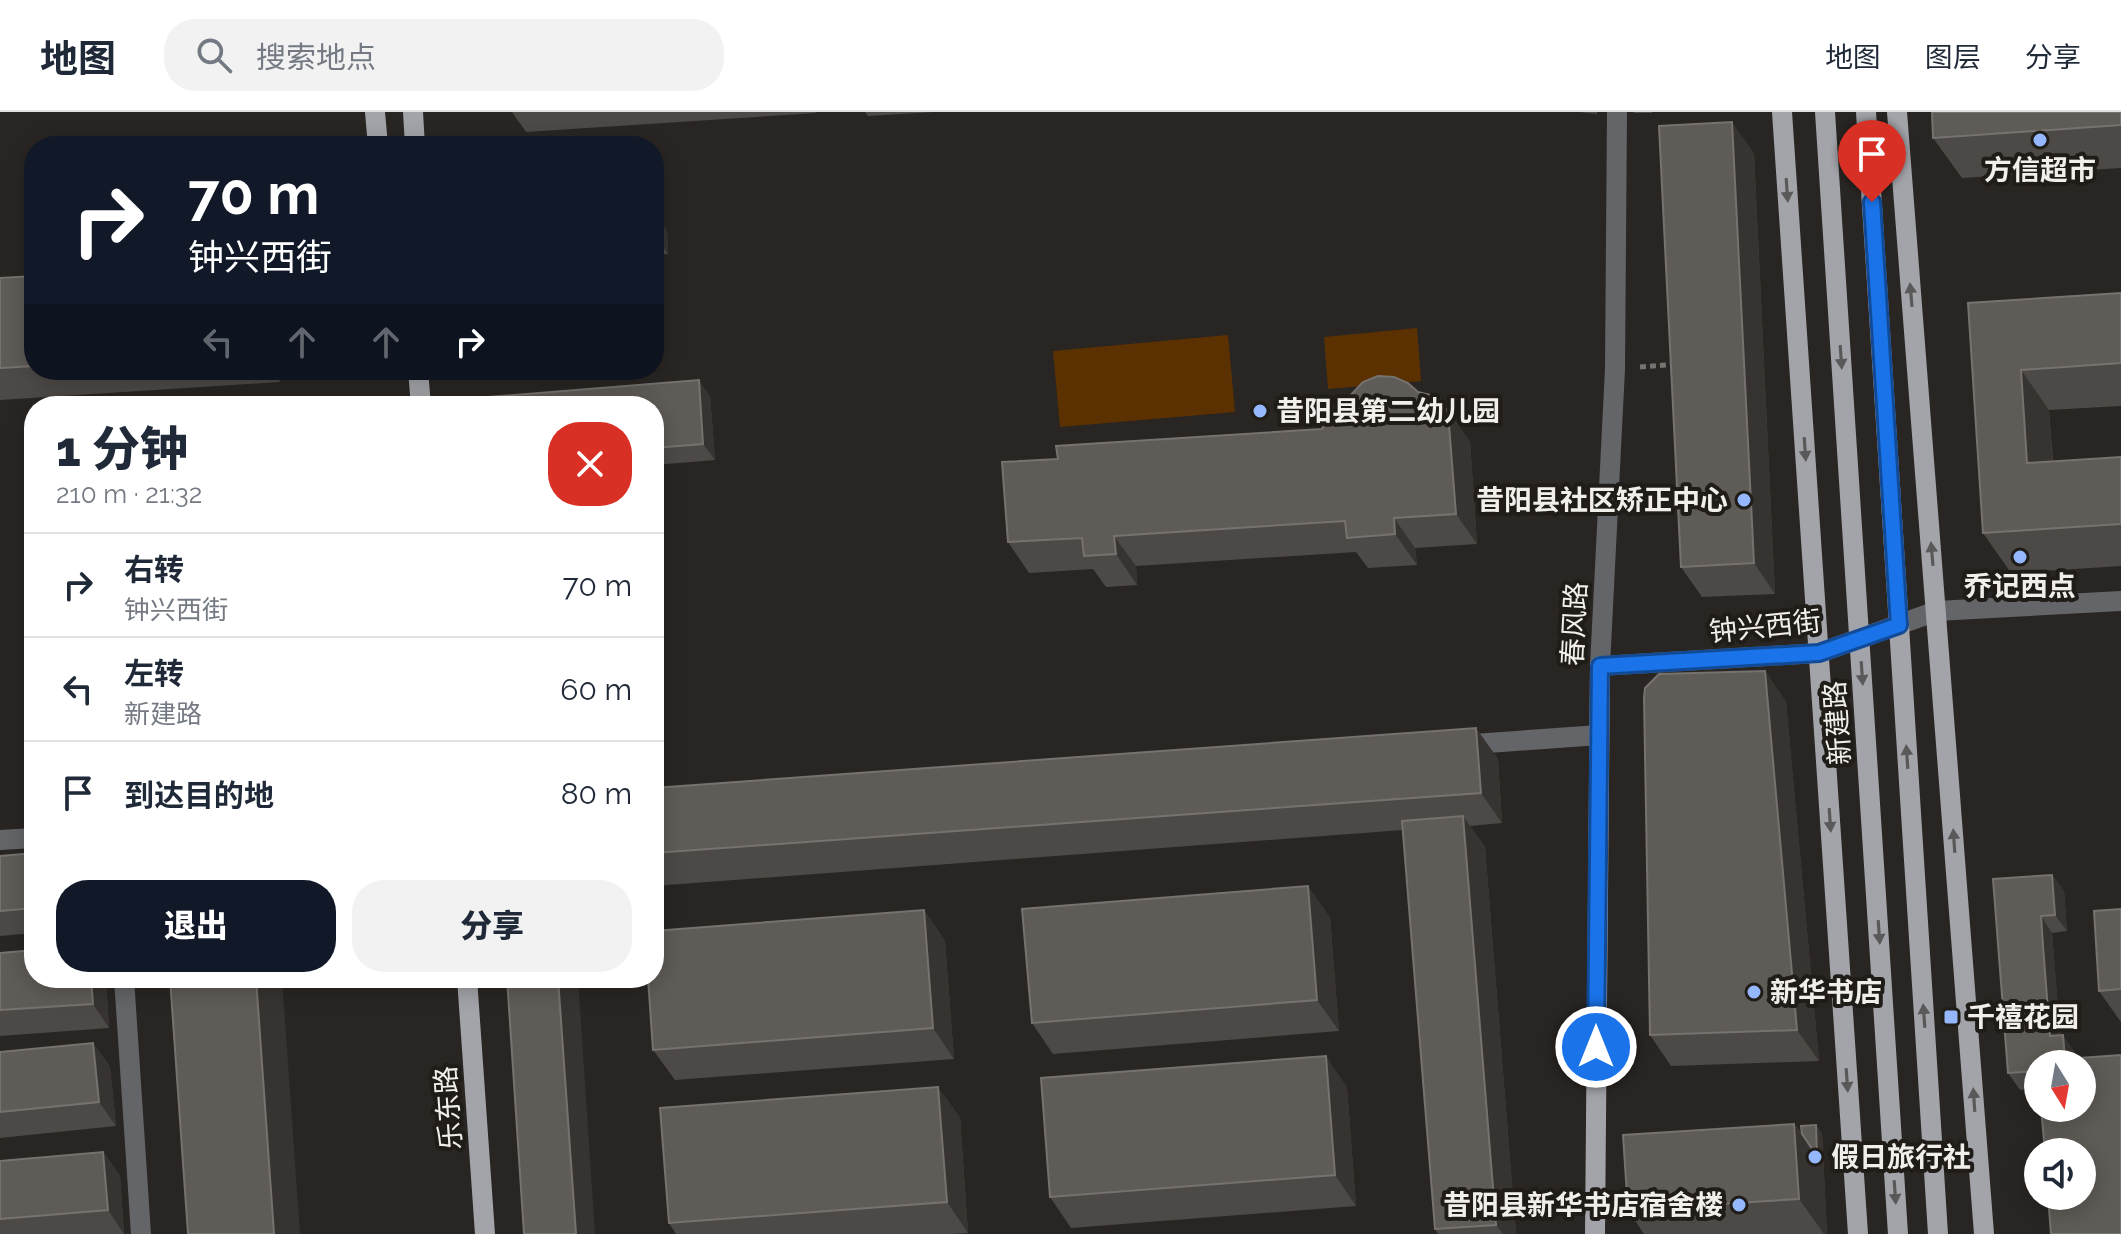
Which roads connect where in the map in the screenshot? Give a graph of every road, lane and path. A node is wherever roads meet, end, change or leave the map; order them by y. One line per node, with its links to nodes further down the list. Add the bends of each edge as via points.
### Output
1 (375, 112): 8 (main road)
2 (413, 112): 9 (main road)
3 (1617, 112): 11 (street, 春风路)
4 (1782, 112): 16 (main road, one-way to 16)
5 (1825, 112): 15 (main road, 新建路, one-way to 15)
6 (1866, 112): 14 (main road)
7 (1897, 112): 13 (main road, one-way to 7)
8 (377, 136)
9 (414, 136)
10 (1691, 363): 11 (path)
11 (1615, 369): 17 (street, 春风路)
12 (2121, 601): 13 (street, 钟兴西街)
13 (1937, 611): 14 (street, 钟兴西街); 30 (main road, one-way to 13)
14 (1899, 625): 15 (street, 钟兴西街); 29 (main road, one-way to 14)
15 (1860, 639): 16 (street, 钟兴西街); 28 (main road, 新建路, one-way to 28)
16 (1819, 653): 17 (street, 钟兴西街); 27 (main road, one-way to 27)
17 (1600, 666): 18 (main road, 春风路)
18 (1599, 735): 19 (street); 26 (main road, 春风路)
19 (1441, 746)
20 (24, 839): 21 (street)
21 (0, 840)
22 (125, 988): 24 (street)
23 (468, 988): 25 (main road, 乐东路)
24 (141, 1234)
25 (485, 1234)
26 (1595, 1234)
27 (1858, 1234)
28 (1898, 1234)
29 (1938, 1234)
30 (1984, 1234)

